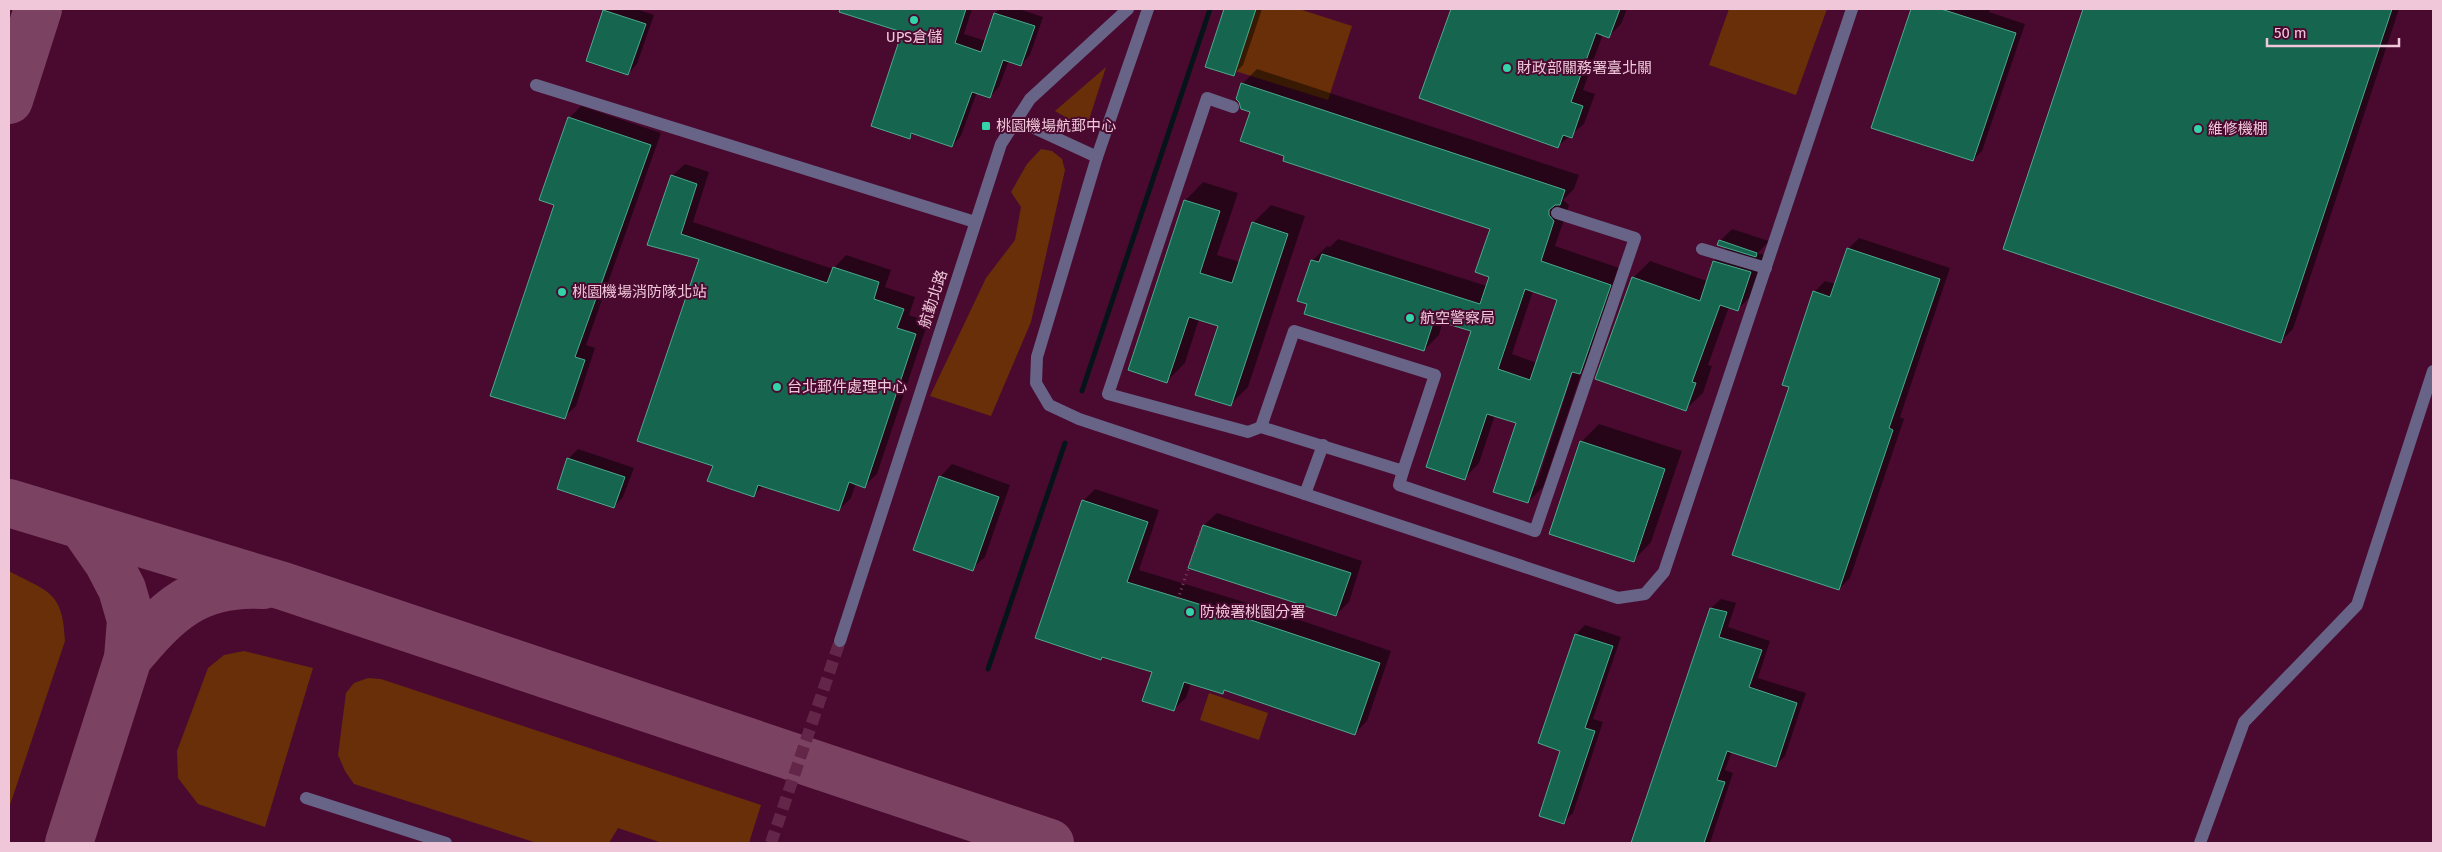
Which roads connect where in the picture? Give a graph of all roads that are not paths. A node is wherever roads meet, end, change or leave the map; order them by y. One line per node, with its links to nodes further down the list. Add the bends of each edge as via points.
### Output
1 (1128, 9): 6 (street, 航勤北路, via 1030,99)
2 (1148, 9): 7 (street)
3 (1852, 9): 11 (street)
4 (536, 85): 9 (street)
5 (1233, 107): 13 (street, via 1207,98 1108,394 1248,432)
6 (1016, 120): 7 (street); 9 (street, 航勤北路, via 1001,144)
7 (1097, 157): 16 (street, via 1037,357 1036,382 1049,404 1079,419)
8 (1557, 213): 15 (street, via 1635,238 1535,531 1399,484)
9 (975, 222): 17 (street, 航勤北路)
10 (1702, 249): 11 (street)
11 (1766, 268): 16 (street, via 1664,572 1645,594 1618,598)
12 (2433, 371): 20 (street, via 2357,604 2244,722)
13 (1261, 427): 14 (street); 15 (street, via 1294,331 1435,375)
14 (1323, 445): 15 (street); 16 (street)
15 (1403, 471)
16 (1305, 494)
17 (840, 641)
18 (306, 798): 19 (street)
19 (446, 843)
20 (2200, 843)

